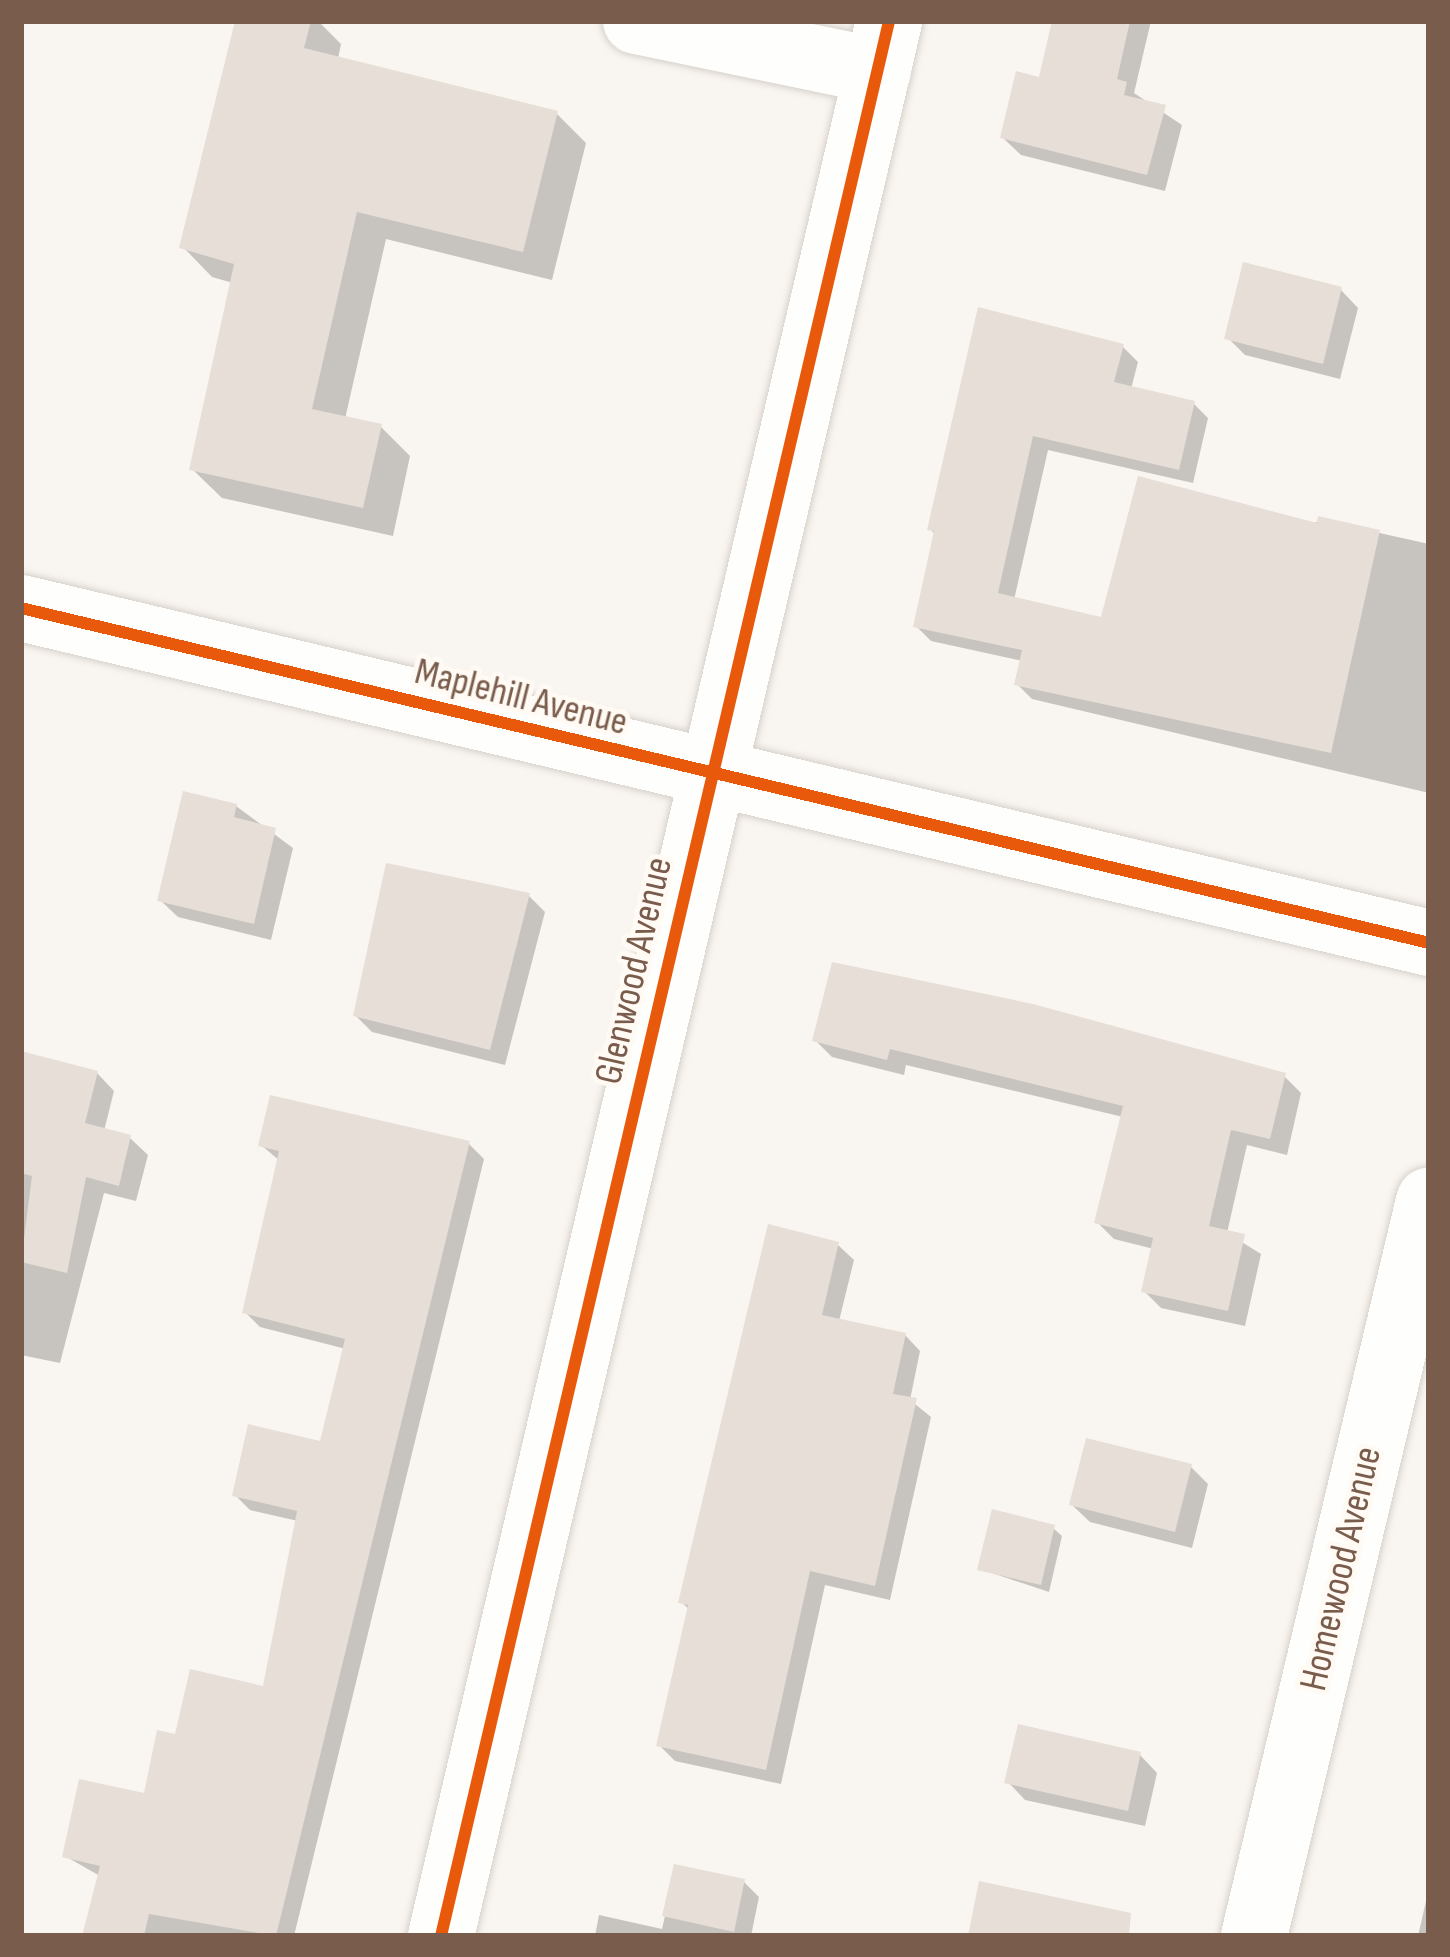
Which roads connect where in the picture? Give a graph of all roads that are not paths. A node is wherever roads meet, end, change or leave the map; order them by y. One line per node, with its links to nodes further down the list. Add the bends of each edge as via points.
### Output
1 (636, 21): 2 (street)
2 (884, 46): 4 (street, Glenwood Avenue)
3 (21, 608): 4 (street, Maplehill Avenue)
4 (713, 776): 5 (street, Maplehill Avenue); 7 (street, Glenwood Avenue)
5 (1429, 944)
6 (1429, 1201): 8 (street, Homewood Avenue)
7 (441, 1936)
8 (1254, 1936)

